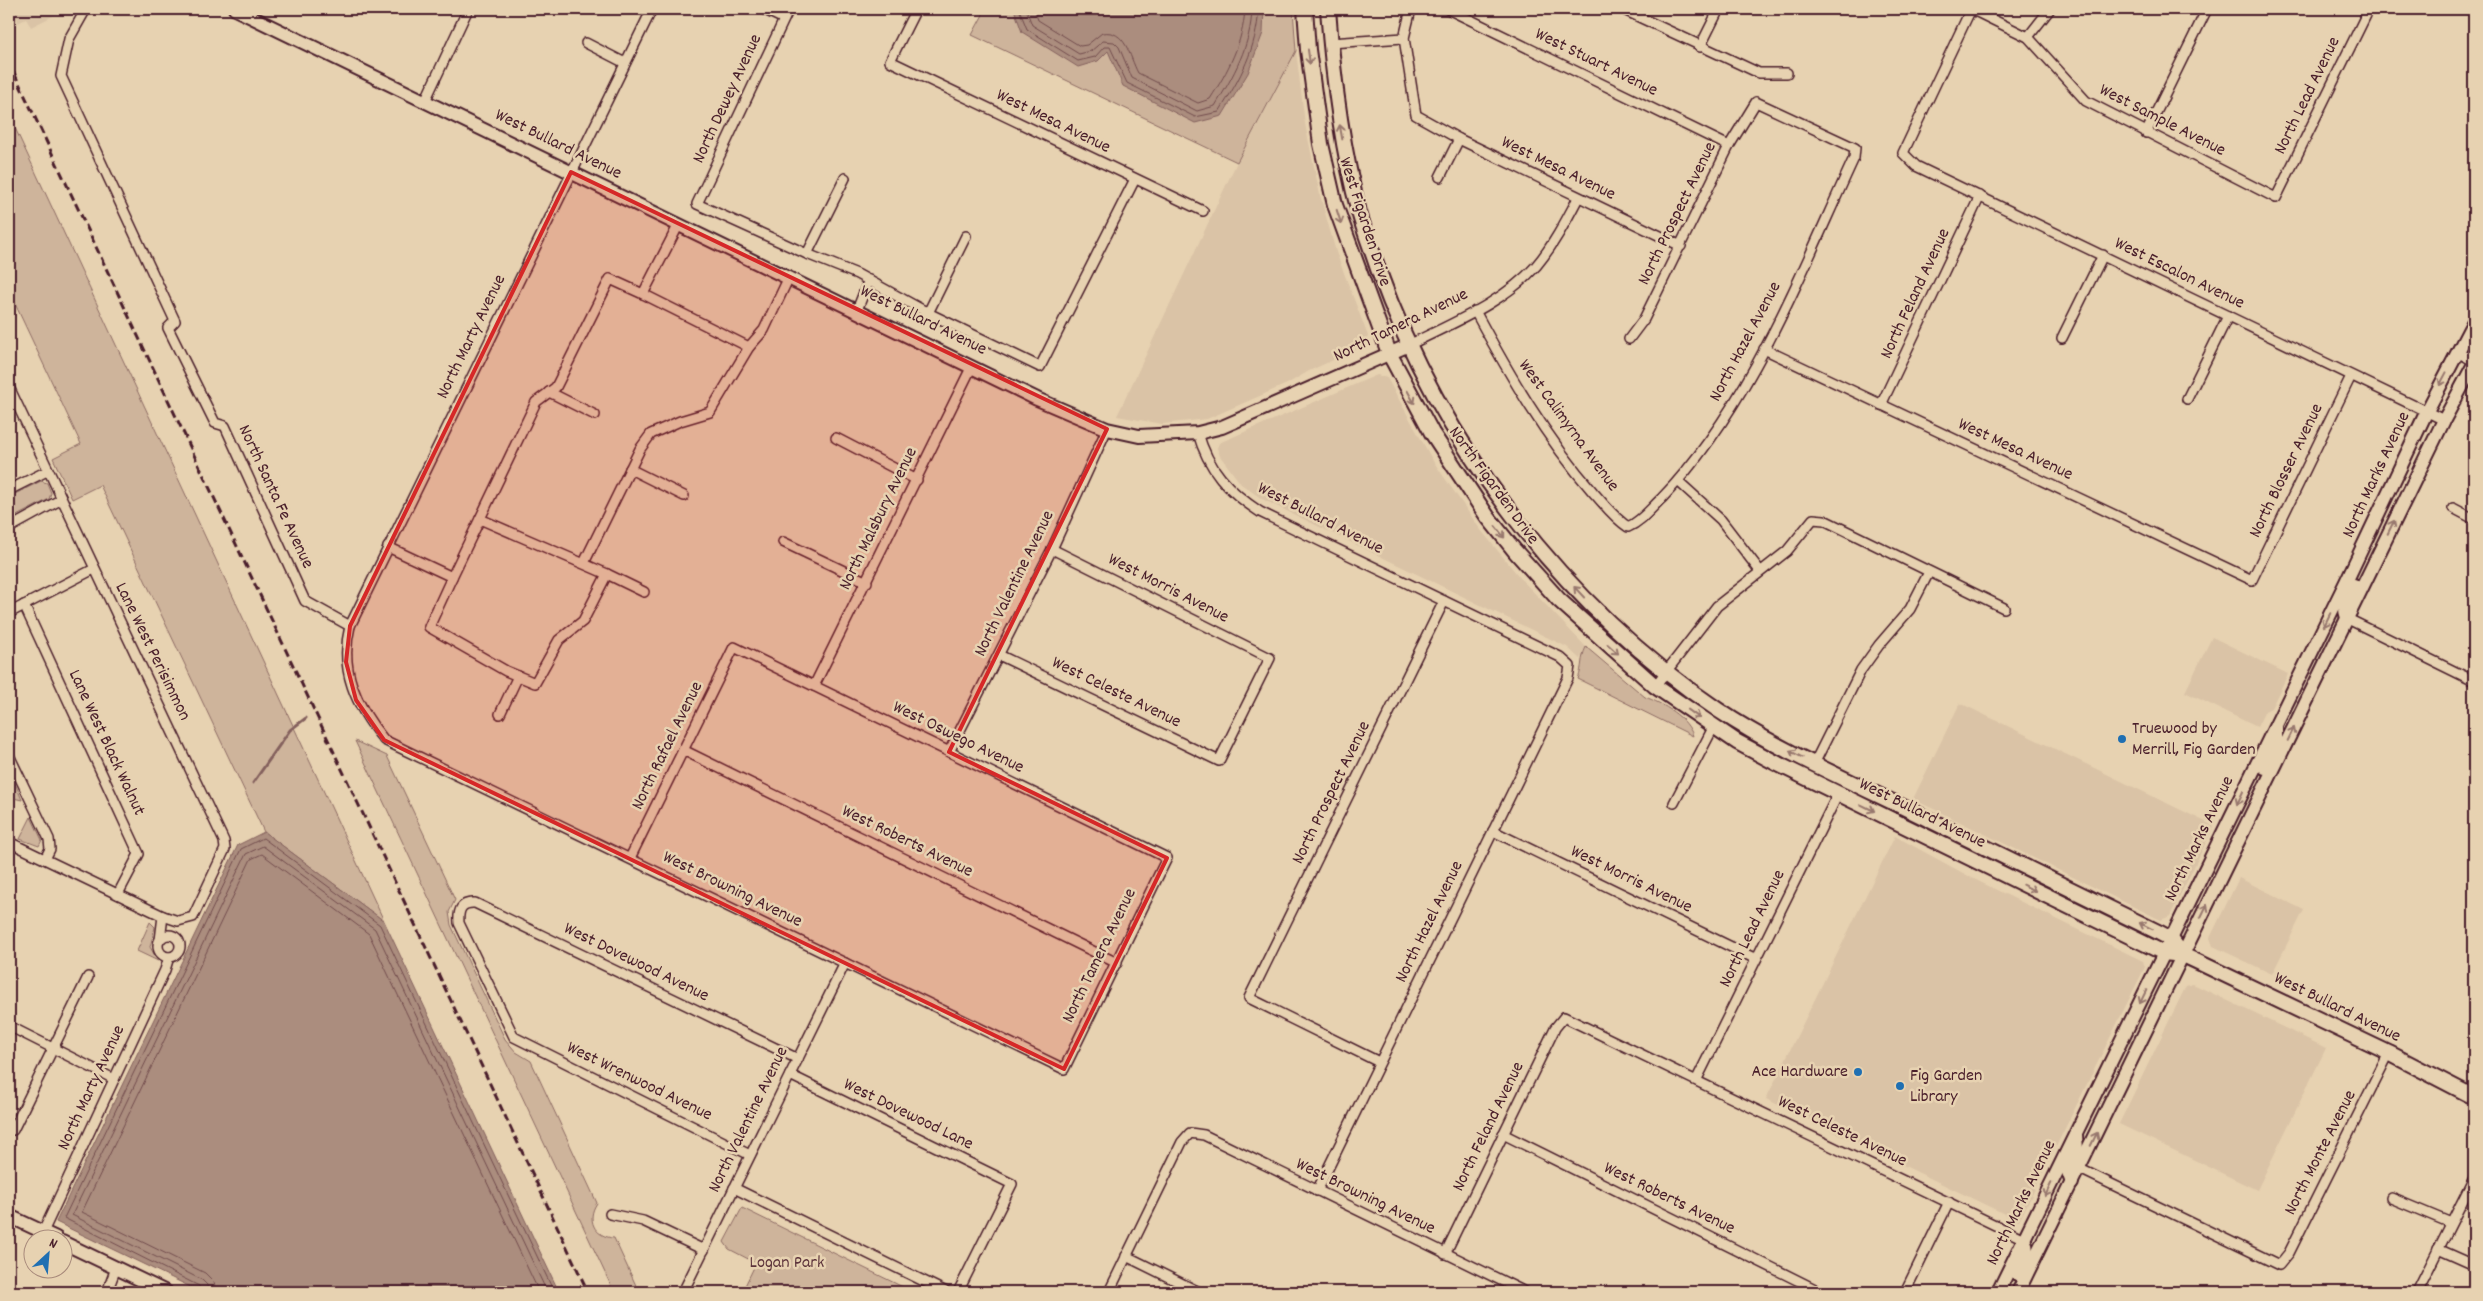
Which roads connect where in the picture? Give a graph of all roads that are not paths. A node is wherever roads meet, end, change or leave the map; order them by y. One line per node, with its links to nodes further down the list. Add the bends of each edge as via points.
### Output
1 (86, 9): 104 (street, North Santa Fe Avenue, via 69,39 61,76 175,321 168,328 215,423 225,426 305,601)
2 (235, 9): 26 (main road, West Bullard Avenue)
3 (468, 9): 26 (street)
4 (652, 9): 24 (street, North Marty Avenue)
5 (763, 9): 18 (street)
6 (789, 9): 18 (street, North Dewey Avenue)
7 (916, 9): 34 (street, West Mesa Avenue, via 890,61)
8 (1305, 9): 59 (main road, West Figarden Drive, one-way to 59, via 1320,144 1335,205)
9 (1328, 9): 22 (main road, West Figarden Drive)
10 (1411, 9): 20 (street)
11 (1448, 9): 29 (street, West Stuart Avenue)
12 (1622, 9): 23 (street)
13 (1719, 9): 23 (street)
14 (1970, 9): 19 (street, West Sample Avenue); 35 (street, West Escalon Avenue, via 1903,153 1916,166)
15 (2050, 9): 19 (street)
16 (2207, 9): 27 (street)
17 (2369, 9): 37 (street, North Lead Avenue)
18 (784, 18): 38 (street, North Dewey Avenue)
19 (2028, 37): 27 (street, West Sample Avenue, via 2086,101)
20 (1404, 38): 22 (street); 28 (street, West Mesa Avenue, via 1416,114)
21 (586, 43): 24 (street)
22 (1330, 43): 55 (main road, West Figarden Drive, one-way to 22, via 1360,216 1345,156)
23 (1700, 47): 25 (street, via 1759,73)
24 (625, 62): 31 (street, North Marty Avenue)
25 (1787, 73)
26 (425, 101): 31 (main road, West Bullard Avenue)
27 (2146, 133): 37 (street, West Sample Avenue)
28 (1459, 139): 32 (street); 36 (street, West Mesa Avenue)
29 (1730, 146): 30 (street, North Prospect Avenue, via 1756,102); 42 (street, North Prospect Avenue)
30 (1856, 148): 57 (street, North Hazel Avenue)
31 (571, 172): 40 (main road, West Bullard Avenue); 88 (street, North Marty Avenue)
32 (1440, 177)
33 (845, 178): 43 (street)
34 (1135, 179): 39 (street, West Mesa Avenue); 50 (street, West Bullard Avenue, via 1040,368)
35 (1980, 196): 44 (street, West Escalon Avenue); 67 (street, North Feland Avenue)
36 (1578, 198): 42 (street, West Mesa Avenue); 49 (street, North Tamera Avenue, via 1536,266 1512,287)
37 (2276, 198)
38 (697, 204): 43 (street, West Bullard Avenue)
39 (1203, 211)
40 (679, 224): 45 (main road, West Bullard Avenue); 47 (street)
41 (966, 236): 50 (street)
42 (1681, 246): 54 (street, North Prospect Avenue, via 1644,319)
43 (807, 254): 46 (street, West Bullard Avenue)
44 (2103, 255): 51 (street, West Escalon Avenue); 53 (street)
45 (789, 277): 48 (main road, West Bullard Avenue); 56 (street, via 764,330)
46 (869, 280): 48 (street); 50 (street, West Bullard Avenue)
47 (643, 294): 56 (street); 64 (street, via 610,279 556,387)
48 (857, 310): 61 (main road, West Bullard Avenue)
49 (1474, 312): 55 (street, North Tamera Avenue); 85 (street, West Calimyrna Avenue, via 1505,368 1579,476 1618,521)
50 (928, 313)
51 (2228, 316): 62 (street, West Escalon Avenue); 66 (street)
52 (2474, 321): 58 (main road, North Marks Avenue)
53 (2062, 338)
54 (1628, 339)
55 (1409, 345): 59 (main road, North Tamera Avenue); 108 (main road, North Figarden Drive, one-way to 55, via 1590,603 1551,562 1461,441)
56 (749, 347): 74 (street, via 710,412 651,434)
57 (1764, 350): 67 (street, West Mesa Avenue); 77 (street, North Hazel Avenue, via 1723,421)
58 (2457, 352): 60 (street); 68 (main road, North Marks Avenue, one-way to 68)
59 (1389, 353): 72 (main road, North Tamera Avenue, via 1222,427); 112 (main road, North Figarden Drive, one-way to 112, via 1432,433 1487,516 1559,600)
60 (2474, 362): 70 (main road, North Marks Avenue)
61 (972, 366): 71 (main road, West Bullard Avenue); 76 (street, North Malsbury Avenue)
62 (2351, 376): 68 (street, West Escalon Avenue); 96 (street, North Blosser Avenue)
63 (9, 387): 65 (street, Lane West Perisimmon)
64 (549, 392): 69 (street); 83 (street, via 536,402)
65 (11, 399): 75 (street, Lane West Perisimmon)
66 (2187, 399)
67 (1881, 405): 96 (street, West Mesa Avenue)
68 (2426, 413): 70 (street, West Escalon Avenue); 82 (main road, North Marks Avenue)
69 (595, 416)
70 (2444, 420): 103 (main road, North Marks Avenue, one-way to 70)
71 (1107, 429): 72 (main road, West Bullard Avenue, via 1138,436); 89 (street, North Valentine Avenue)
72 (1198, 433): 99 (street, West Bullard Avenue, via 1210,465 1238,498 1260,512)
73 (836, 438): 76 (street)
74 (630, 469): 79 (street); 90 (street)
75 (47, 471): 78 (street); 80 (street, Lane West Perisimmon)
76 (917, 480): 97 (street, North Malsbury Avenue)
77 (1678, 481): 85 (street, North Hazel Avenue, via 1637,523); 92 (street, via 1721,520)
78 (9, 490)
79 (684, 496)
80 (60, 500): 86 (street); 91 (street, Lane West Perisimmon)
81 (2453, 508): 84 (street)
82 (2377, 517): 103 (main road, via 2380,527 2345,606); 114 (main road, North Marks Avenue, one-way to 114)
83 (480, 519): 90 (street); 95 (street)
84 (2474, 519)
85 (1628, 527)
86 (9, 528)
87 (783, 542): 97 (street)
88 (388, 546): 95 (street); 104 (street, North Marty Avenue)
89 (1052, 549): 106 (street, North Valentine Avenue); 120 (street, West Morris Avenue, via 1270,658)
90 (584, 563): 94 (street)
91 (94, 569): 100 (street); 135 (street, Lane West Perisimmon, via 224,841 222,858 193,916)
92 (1760, 572): 93 (street, via 1787,551 1813,519 1824,520); 108 (street, via 1718,606)
93 (1929, 572): 101 (street); 121 (street, via 1910,609 1862,670)
94 (607, 574): 98 (street); 109 (street, via 583,621 560,640 536,683)
95 (452, 577): 109 (street, via 429,628)
96 (2252, 580)
97 (867, 582): 111 (street, North Malsbury Avenue)
98 (644, 592)
99 (1444, 601): 107 (street, West Bullard Avenue, via 1560,657); 151 (street, North Prospect Avenue, via 1249,998)
100 (24, 605): 102 (street); 132 (street, Lane West Black Walnut, via 139,854)
101 (2004, 608)
102 (9, 613)
103 (2348, 619): 110 (street); 124 (main road, North Marks Avenue, one-way to 103)
104 (350, 626): 127 (street, West Browning Avenue, via 346,642 350,681 356,700 384,740)
105 (734, 647): 111 (street, West Oswego Avenue); 117 (street, North Rafael Avenue)
106 (999, 655): 118 (street, North Valentine Avenue); 120 (street, West Celeste Avenue)
107 (1570, 666): 125 (street, North Hazel Avenue, via 1568,678)
108 (1667, 671): 112 (street); 116 (main road, West Bullard Avenue)
109 (518, 676): 113 (street)
110 (2474, 681)
111 (814, 686): 118 (street, West Oswego Avenue)
112 (1655, 686): 115 (main road, West Bullard Avenue, one-way to 115)
113 (500, 714)
114 (2275, 724): 124 (main road, via 2274,749 2249,806); 136 (main road, North Marks Avenue, one-way to 136)
115 (1713, 728): 116 (main road, via 1726,726 1745,735); 122 (main road, West Bullard Avenue); 123 (street)
116 (1757, 733): 121 (main road, West Bullard Avenue, one-way to 116)
117 (683, 750): 127 (street, North Rafael Avenue); 144 (street, West Roberts Avenue)
118 (949, 752): 128 (street, West Oswego Avenue)
119 (9, 755): 129 (street, via 49,839 50,849)
120 (1219, 761)
121 (1814, 764): 130 (main road, West Bullard Avenue)
122 (1838, 794): 131 (main road, West Bullard Avenue, one-way to 131); 142 (street, North Lead Avenue)
123 (1674, 803)
124 (2249, 819): 140 (main road, North Marks Avenue, one-way to 124)
125 (1493, 831): 142 (street, West Morris Avenue); 151 (street, North Hazel Avenue)
126 (9, 842): 129 (street)
127 (630, 858): 143 (street, West Browning Avenue)
128 (1167, 858): 144 (street, North Tamera Avenue)
129 (45, 859): 132 (street)
130 (2016, 862): 131 (main road, via 2010,870); 136 (main road, West Bullard Avenue, one-way to 130)
131 (1990, 865): 139 (main road, West Bullard Avenue, one-way to 139)
132 (118, 894): 134 (street)
133 (461, 906): 150 (street, West Dovewood Avenue, via 467,902 475,903); 160 (street, West Wrenwood Avenue, via 459,923 514,1037)
134 (163, 916): 135 (street); 137 (street)
135 (178, 922): 138 (street, North Marty Avenue)
136 (2171, 938): 139 (main road, North Marks Avenue); 140 (main road, West Bullard Avenue)
137 (160, 940): 138 (street, via 169,935); 141 (street, via 160,953)
138 (178, 940): 141 (street, North Marty Avenue, via 179,951)
139 (2164, 953): 140 (main road, West Bullard Avenue); 159 (main road, North Marks Avenue, one-way to 159)
140 (2183, 955): 149 (main road, West Bullard Avenue); 161 (main road, North Marks Avenue, one-way to 140)
141 (169, 957): 154 (street, North Marty Avenue)
142 (1756, 959): 155 (street, North Lead Avenue)
143 (845, 963): 150 (street, North Valentine Avenue); 152 (street, West Browning Avenue)
144 (1116, 963): 152 (street, North Tamera Avenue)
145 (88, 977): 148 (street)
146 (1564, 1016): 155 (street, West Celeste Avenue); 158 (street, North Feland Avenue)
147 (9, 1026): 148 (street)
148 (53, 1048): 154 (street); 157 (street)
149 (2388, 1053): 156 (main road, West Bullard Avenue); 161 (street, North Monte Avenue, via 2289,1253 2279,1265)
150 (798, 1059): 153 (street, North Valentine Avenue)
151 (1379, 1062): 165 (street, North Hazel Avenue)
152 (1064, 1069)
153 (790, 1075): 160 (street, North Valentine Avenue); 185 (street, West Dovewood Lane, via 1012,1184)
154 (114, 1079): 172 (street, North Marty Avenue)
155 (1697, 1079): 167 (street, West Celeste Avenue)
156 (2474, 1097)
157 (13, 1130)
158 (1503, 1134): 177 (street, North Feland Avenue); 189 (street, West Roberts Avenue)
159 (2076, 1134): 163 (main road, via 2078,1151 2068,1172); 173 (main road, North Marks Avenue, one-way to 173)
160 (750, 1155): 164 (street, North Valentine Avenue)
161 (2080, 1169): 163 (main road, North Marks Avenue)
162 (2474, 1178): 170 (street)
163 (2072, 1183): 193 (main road, North Marks Avenue)
164 (734, 1188): 176 (street, North Valentine Avenue); 184 (street)
165 (1316, 1191): 177 (street, West Browning Avenue); 178 (street, West Browning Avenue, via 1204,1135 1190,1133 1182,1142)
166 (2391, 1198): 170 (street)
167 (1949, 1202): 173 (street, West Celeste Avenue); 190 (street)
168 (610, 1214): 176 (street, via 643,1221)
169 (9, 1216): 171 (main road)
170 (2451, 1223): 175 (street)
171 (34, 1228)
172 (45, 1228)
173 (2024, 1239): 191 (main road, North Marks Avenue); 192 (main road, via 2027,1254)
174 (72, 1247): 180 (main road)
175 (2438, 1249): 179 (street); 194 (street)
176 (704, 1250): 183 (street, North Valentine Avenue)
177 (1445, 1254): 188 (street, West Browning Avenue)
178 (1126, 1256): 186 (street); 187 (street)
179 (2474, 1265)
180 (116, 1268): 181 (street); 182 (main road)
181 (107, 1292)
182 (166, 1292)
183 (683, 1292)
184 (946, 1292)
185 (958, 1292)
186 (1109, 1292)
187 (1199, 1292)
188 (1525, 1292)
189 (1821, 1292)
190 (1905, 1292)
191 (1998, 1292)
192 (2009, 1292)
193 (2018, 1292)
194 (2417, 1292)

